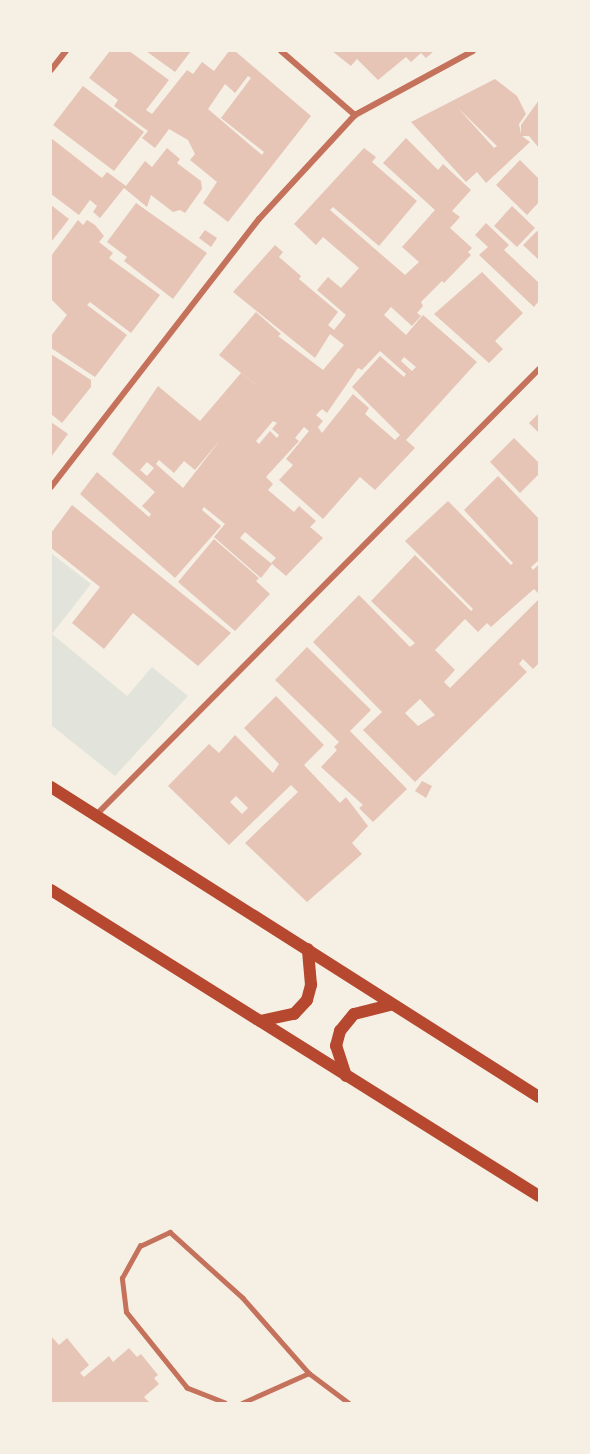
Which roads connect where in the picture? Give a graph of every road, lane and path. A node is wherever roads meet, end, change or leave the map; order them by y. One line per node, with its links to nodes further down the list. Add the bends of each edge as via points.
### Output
1 (66, 51): 4 (street)
2 (281, 51): 5 (street)
3 (473, 51): 5 (street)
4 (51, 70)
5 (355, 115): 7 (street, via 259,219)
6 (539, 369): 9 (street)
7 (51, 487)
8 (51, 787): 9 (main road)
9 (96, 815): 11 (main road)
10 (51, 890): 13 (main road)
11 (308, 949): 12 (main road); 13 (main road, via 311,985 306,1000 294,1014)
12 (390, 1005): 14 (main road, via 354,1014 340,1031 336,1046); 15 (main road)
13 (260, 1021): 14 (main road)
14 (346, 1077): 16 (main road)
15 (539, 1096)
16 (539, 1196)
17 (309, 1373): 18 (lane, via 243,1298 170,1232 140,1246 122,1278 126,1312 187,1388); 19 (lane); 20 (lane)
18 (225, 1403)
19 (242, 1403)
20 (349, 1403)

